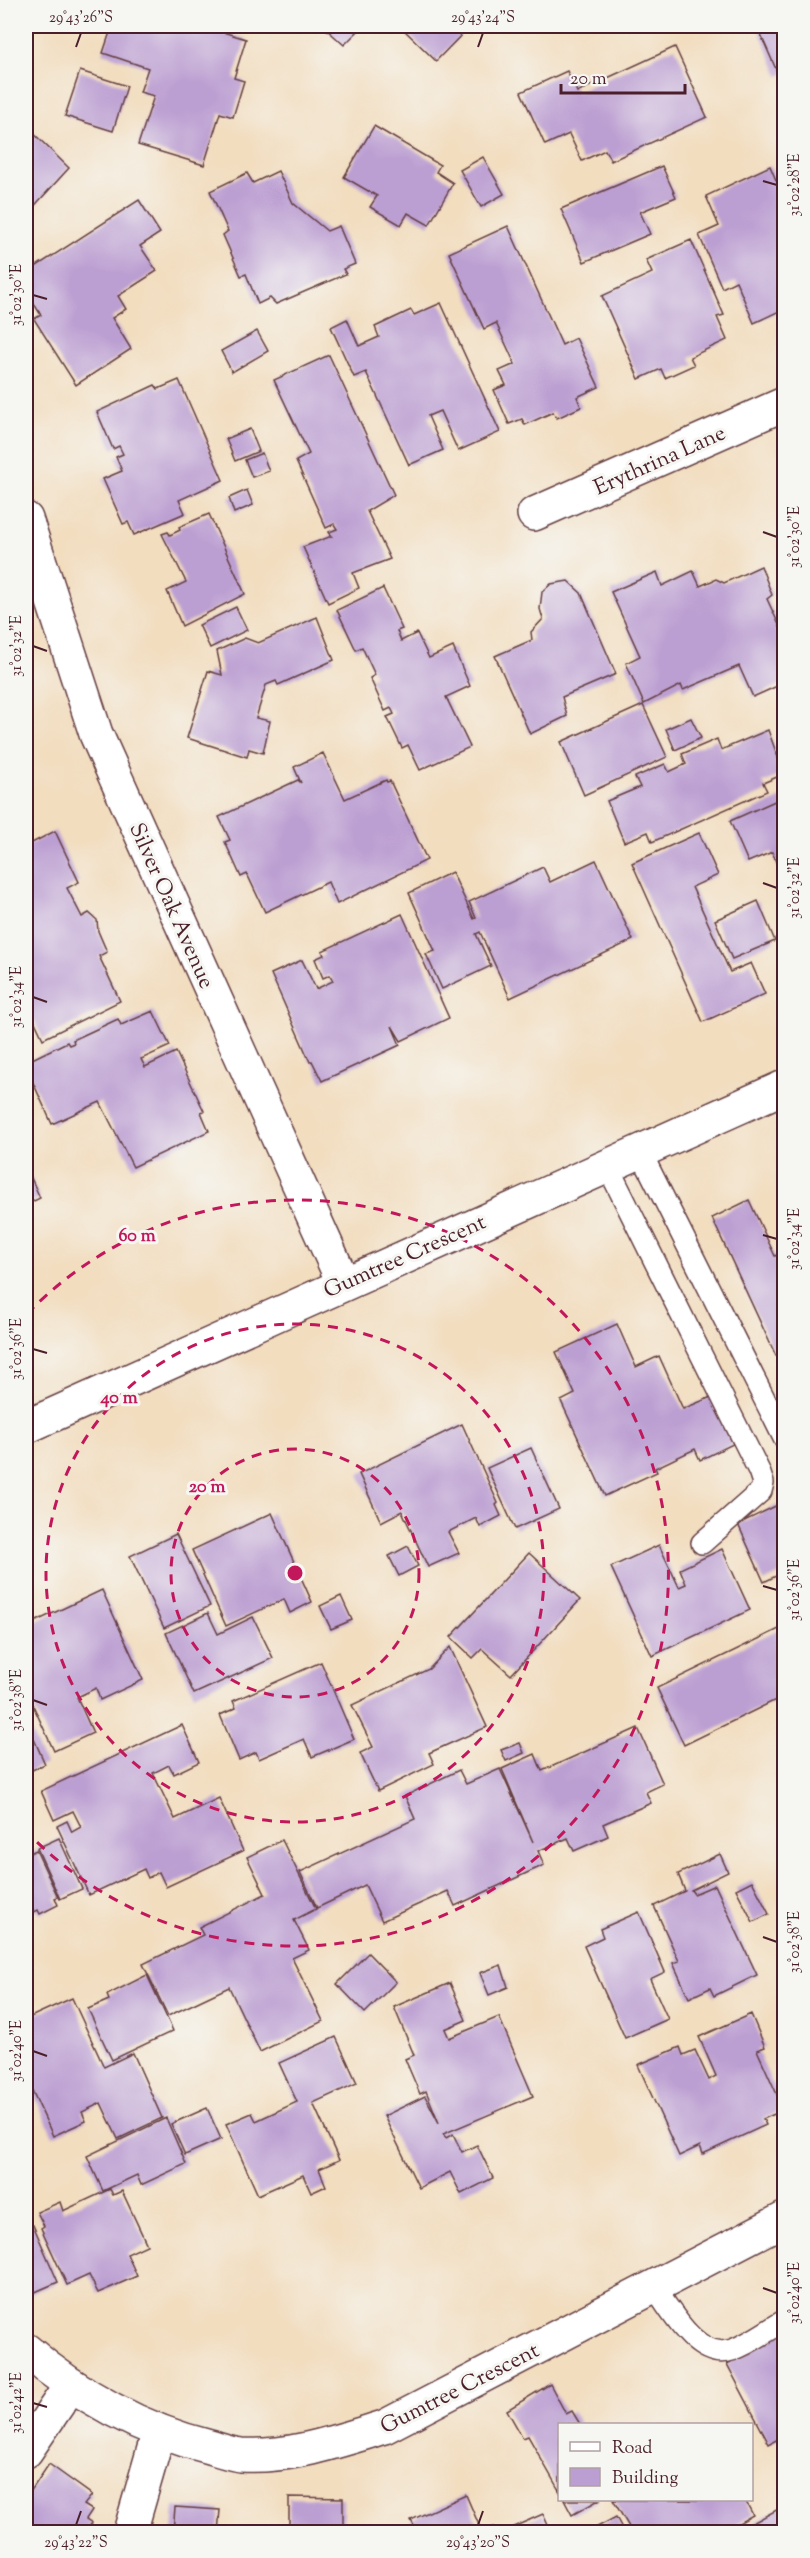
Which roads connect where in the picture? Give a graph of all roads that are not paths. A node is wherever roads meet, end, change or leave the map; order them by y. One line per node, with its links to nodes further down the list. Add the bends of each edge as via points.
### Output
1 (784, 404): 2 (street, Erythrina Lane)
2 (534, 514)
3 (26, 519): 7 (street, Silver Oak Avenue, via 96,734)
4 (784, 1087): 5 (street, Gumtree Crescent)
5 (639, 1151): 6 (street, Gumtree Crescent); 9 (lane)
6 (607, 1165): 7 (street, Gumtree Crescent); 10 (lane, via 763,1483 761,1491)
7 (343, 1282): 8 (street, Gumtree Crescent)
8 (26, 1427)
9 (784, 1438)
10 (702, 1543)
11 (784, 2219): 12 (street, Gumtree Crescent)
12 (654, 2287): 13 (lane, via 699,2343 715,2351 731,2351); 16 (street, Gumtree Crescent, via 384,2427 322,2446 240,2455)
13 (784, 2321)
14 (26, 2350): 15 (street, Gumtree Crescent)
15 (71, 2385): 16 (street, Gumtree Crescent); 17 (street)
16 (159, 2431): 18 (street)
17 (26, 2451)
18 (130, 2532)

